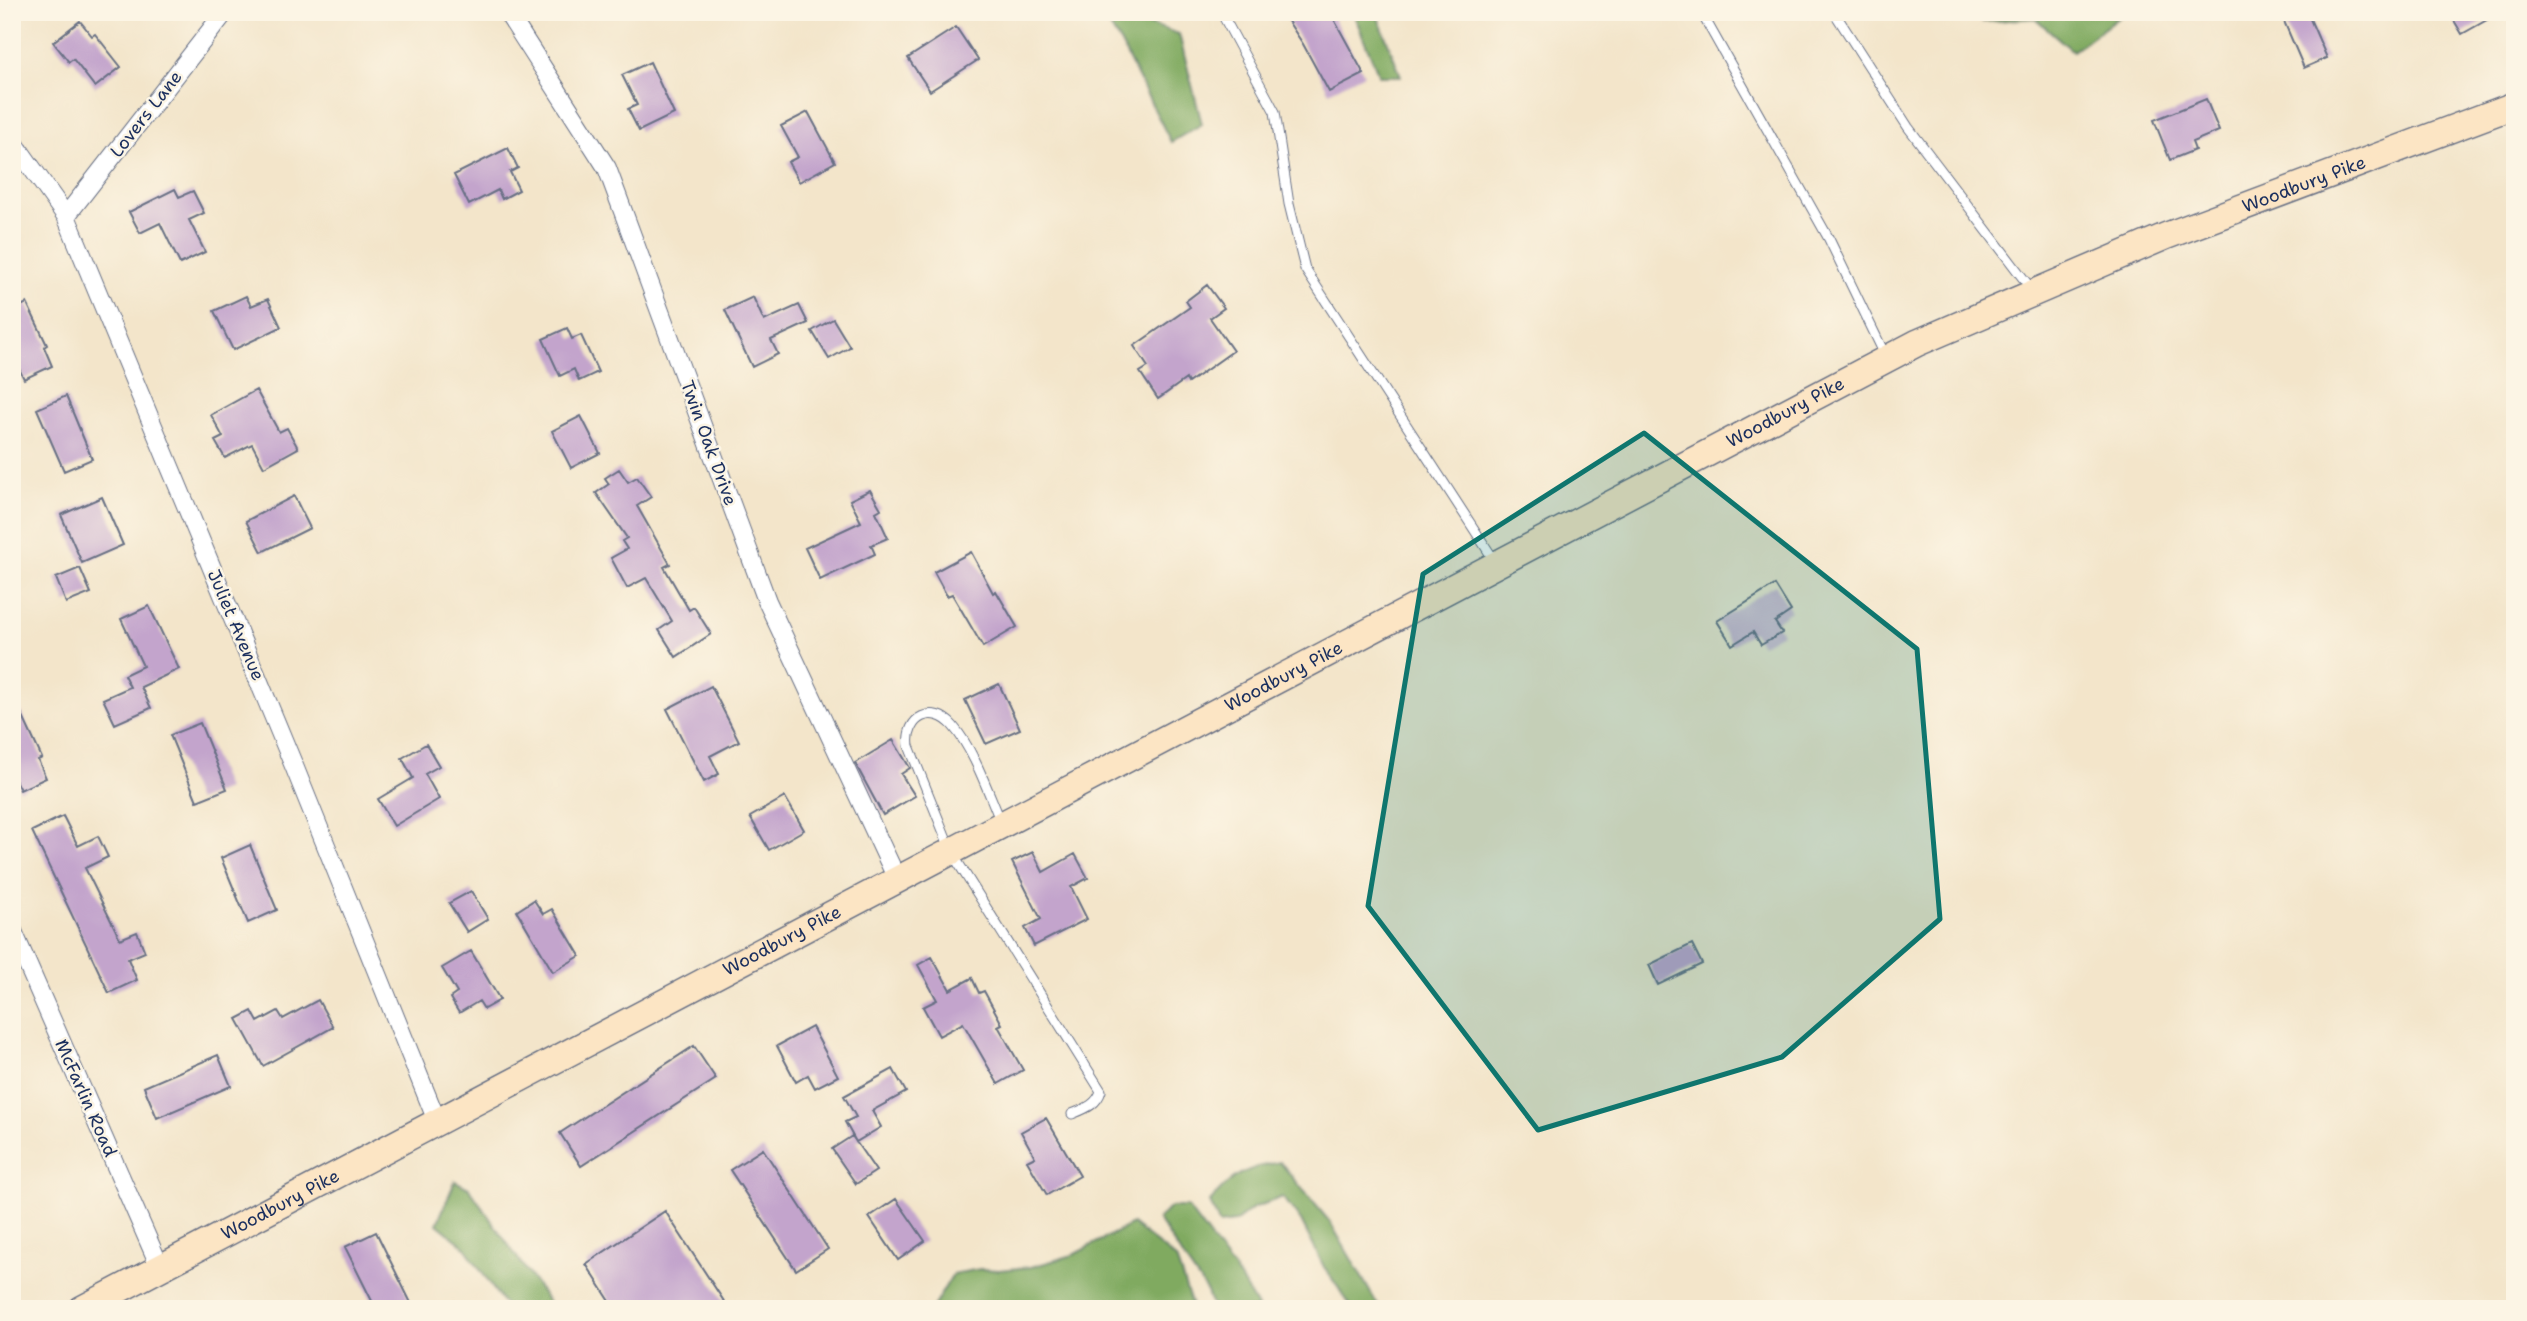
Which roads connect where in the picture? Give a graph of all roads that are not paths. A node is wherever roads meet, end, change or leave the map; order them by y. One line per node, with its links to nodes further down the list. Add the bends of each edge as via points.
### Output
1 (225, 12): 8 (street, Lovers Lane)
2 (508, 12): 14 (street, Twin Oak Drive, via 607,168 767,601)
3 (1221, 12): 11 (lane, via 1275,112 1289,204 1305,269)
4 (1701, 12): 10 (lane, via 1829,239)
5 (1834, 12): 9 (lane, via 1908,127)
6 (2515, 105): 9 (street, Woodbury Pike, via 2166,236)
7 (12, 140): 8 (street, Juliet Avenue)
8 (66, 216): 17 (street, Juliet Avenue)
9 (2035, 292): 10 (street, Woodbury Pike)
10 (1887, 359): 11 (street, Woodbury Pike)
11 (1497, 565): 12 (street, Woodbury Pike)
12 (1003, 825): 13 (street, Woodbury Pike); 13 (lane, via 952,725 931,713 922,717 907,735 909,746)
13 (952, 853): 14 (street, Woodbury Pike); 16 (lane, via 1101,1091 1091,1105)
14 (898, 881): 17 (street, Woodbury Pike)
15 (12, 929): 18 (street, McFarlin Road)
16 (1072, 1115)
17 (437, 1121): 18 (street, Woodbury Pike)
18 (160, 1267): 19 (street, Woodbury Pike)
19 (82, 1309)

